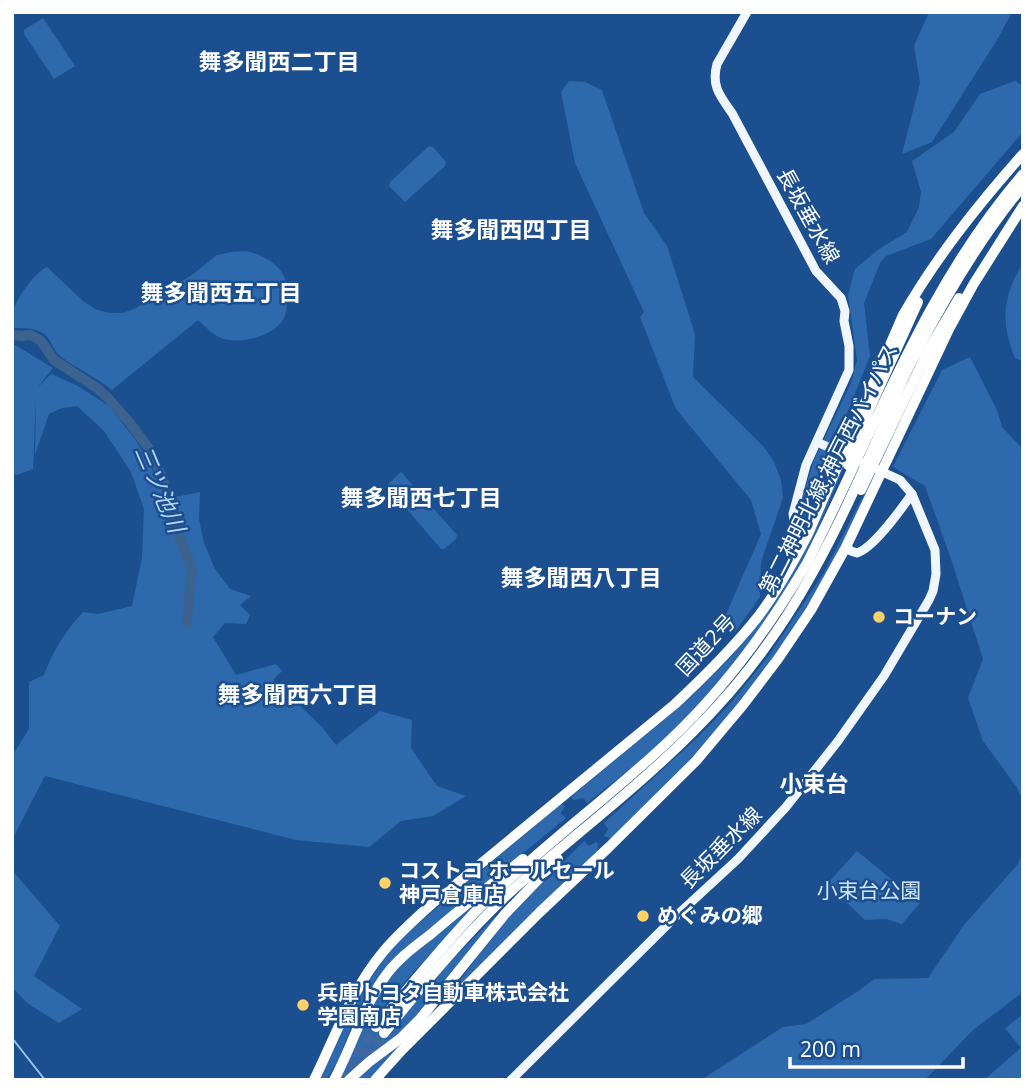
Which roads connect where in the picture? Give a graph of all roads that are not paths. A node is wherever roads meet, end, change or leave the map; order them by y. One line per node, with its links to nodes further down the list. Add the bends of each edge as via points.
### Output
1 (747, 12): 9 (main road, 長坂垂水線, via 717,64 718,93 816,271 841,298 845,311 849,370)
2 (1023, 154): 6 (highway)
3 (1023, 174): 7 (highway, 第二神明北線;神戸西バイパス, via 962,256)
4 (1023, 187): 7 (highway, 第二神明北線;神戸西バイパス)
5 (1023, 205): 8 (highway)
6 (946, 251): 11 (highway, 国道2号, via 903,315); 12 (highway, via 879,387)
7 (934, 311): 12 (highway, 第二神明北線;神戸西バイパス); 14 (highway, 第二神明北線;神戸西バイパス, via 855,489)
8 (945, 327): 13 (highway); 14 (highway, via 826,557)
9 (817, 442): 10 (main road, 長坂垂水線, via 900,480); 11 (main road, 長坂垂水線, via 793,514 798,529)
10 (912, 494): 13 (main road, via 867,549 858,553); 21 (main road, 長坂垂水線, via 935,550 936,582 884,676 768,827)
11 (808, 534): 17 (highway, 国道2号, via 758,617 708,673 398,935 362,983)
12 (820, 537): 15 (highway, 第二神明北線;神戸西バイパス, via 784,603 734,671)
13 (846, 547): 20 (highway, via 778,659 706,750)
14 (796, 603): 16 (highway, 第二神明北線;神戸西バイパス, via 712,712)
15 (636, 771): 16 (highway, 第二神明北線;神戸西バイパス, via 481,907 424,968 380,1030 506,896); 18 (highway, via 398,961 373,995)
16 (606, 811): 19 (highway, via 520,896 420,1019)
17 (314, 1080)
18 (334, 1080)
19 (349, 1080)
20 (375, 1080)
21 (511, 1080)

